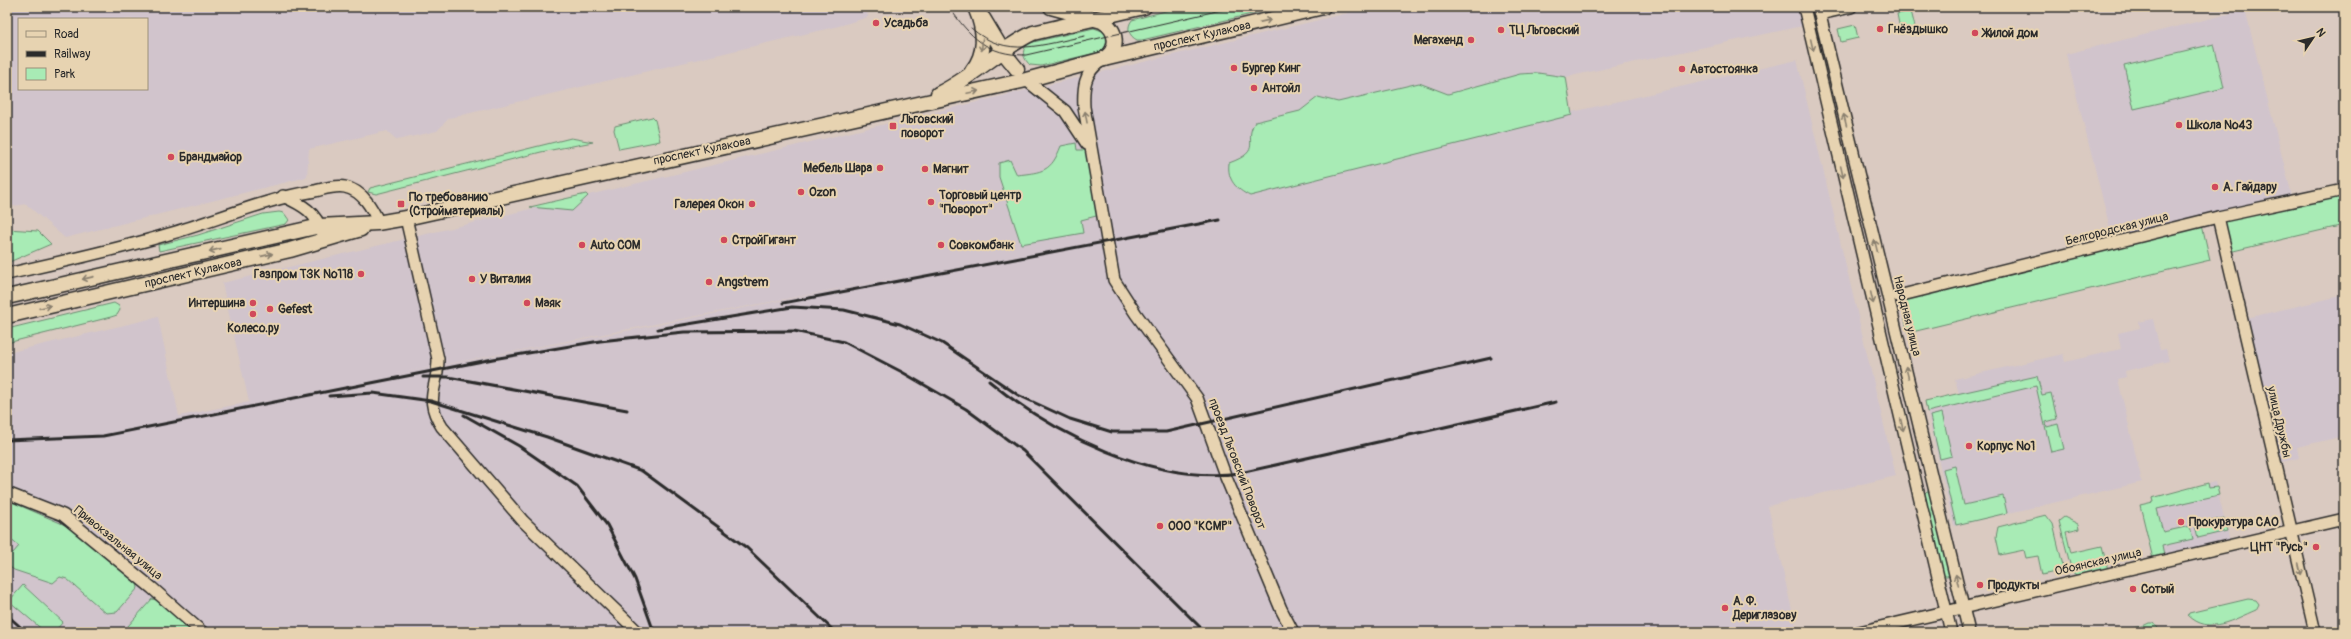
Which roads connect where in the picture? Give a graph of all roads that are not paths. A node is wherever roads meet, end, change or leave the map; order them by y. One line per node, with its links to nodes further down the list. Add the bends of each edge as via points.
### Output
1 (976, 7): 10 (main road); 13 (main road, one-way to 13, via 983,34 983,47 975,67)
2 (1051, 7): 8 (main road)
3 (1144, 7): 8 (main road)
4 (1323, 7): 11 (main road, проспект Кулакова, one-way to 4)
5 (1851, 7): 6 (street)
6 (1819, 11): 7 (street, via 1814,21); 31 (street, Народная улица, one-way to 6)
7 (1805, 12): 32 (street, one-way to 32)
8 (1095, 18): 9 (main road); 11 (main road, via 1108,25 1114,35 1114,49)
9 (1033, 33): 10 (main road); 12 (main road, via 1016,47 1013,56)
10 (1003, 51): 12 (main road); 13 (main road)
11 (1104, 59): 14 (main road, проспект Кулакова); 16 (street, one-way to 11, via 1083,92 1091,70)
12 (1018, 69): 14 (main road)
13 (966, 79): 15 (main road)
14 (1026, 80): 15 (main road, проспект Кулакова, one-way to 14); 16 (street, via 1065,111 1076,124)
15 (921, 102): 20 (main road, проспект Кулакова)
16 (1092, 155): 35 (street, проезд Льговский Поворот, via 1114,280 1197,398 1225,475)
17 (2344, 190): 19 (street, Белгородская улица)
18 (283, 196): 21 (street, via 345,187 360,195 371,206); 22 (street, via 309,210); 24 (street, via 171,234 106,252)
19 (2218, 217): 25 (street, Белгородская улица); 30 (street, улица Дружбы)
20 (406, 218): 21 (main road, проспект Кулакова); 34 (street, via 438,359 431,401 433,412 442,427 523,521)
21 (378, 223): 22 (main road, проспект Кулакова); 23 (main road, проспект Кулакова)
22 (320, 226): 23 (street); 26 (main road, проспект Кулакова, one-way to 26)
23 (325, 240): 27 (main road, проспект Кулакова, one-way to 23)
24 (7, 274)
25 (1898, 296)
26 (7, 297)
27 (7, 316)
28 (7, 493): 33 (street, Привокзальная улица, via 63,515)
29 (2344, 519): 30 (street, Обоянская улица)
30 (2292, 531): 31 (street, Обоянская улица); 39 (street, улица Дружбы, one-way to 39)
31 (1964, 607): 32 (street, Обоянская улица); 38 (street, Народная улица)
32 (1946, 611): 36 (street, Обоянская улица); 37 (street)
33 (202, 632)
34 (638, 632)
35 (1293, 632)
36 (1859, 632)
37 (1951, 632)
38 (1969, 632)
39 (2315, 632)

